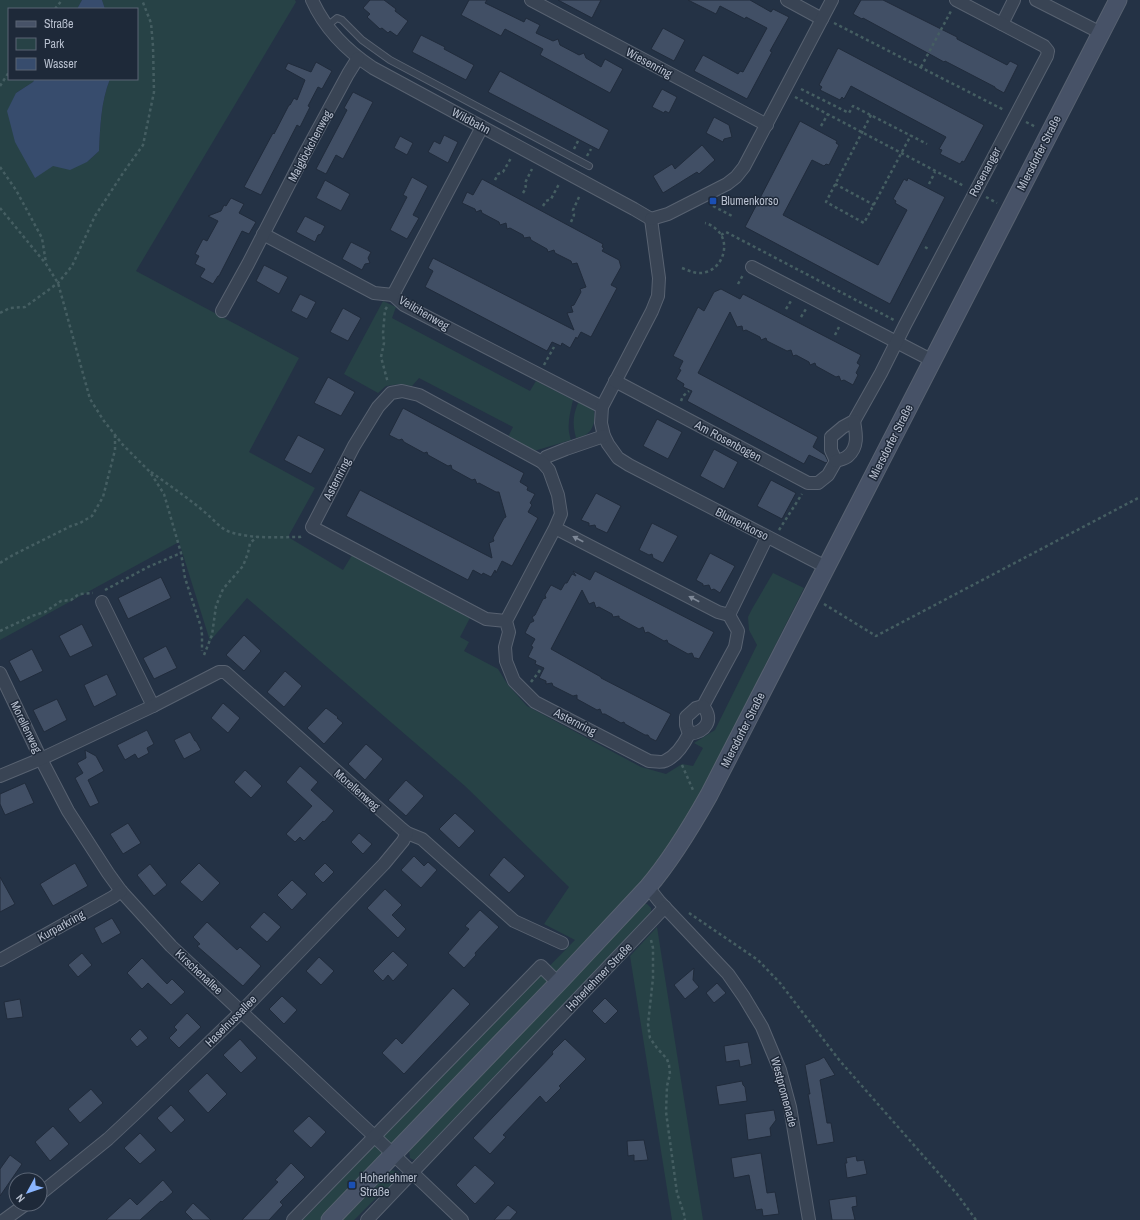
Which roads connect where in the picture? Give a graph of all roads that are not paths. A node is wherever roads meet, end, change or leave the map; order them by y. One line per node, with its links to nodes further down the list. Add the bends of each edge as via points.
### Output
1 (312, 0): 11 (street, Wildbahn)
2 (531, 0): 18 (street, Wiesenring)
3 (787, 0): 9 (street)
4 (832, 0): 9 (street)
5 (956, 0): 10 (street, Rosenanger)
6 (1014, 0): 10 (street)
7 (1036, 0): 12 (street)
8 (1118, 0): 12 (street, Miersdorfer Straße)
9 (822, 18): 18 (street)
10 (1002, 24): 28 (street, Rosenanger, via 1044,46 1048,56)
11 (327, 26): 13 (street, Wildbahn); 14 (lane, via 337,18 342,20 362,40)
12 (1101, 33): 29 (street, Miersdorfer Straße)
13 (358, 58): 15 (street, Wildbahn); 24 (street, Maiglöckchenweg)
14 (402, 67): 15 (lane); 16 (lane)
15 (395, 80): 17 (street, Wildbahn)
16 (474, 105): 17 (lane); 20 (lane)
17 (467, 119): 19 (street, Wildbahn)
18 (767, 125): 23 (street, via 747,164 736,177 705,196 668,214)
19 (482, 127): 21 (street, Wildbahn); 26 (street, Veilchenweg)
20 (553, 147): 21 (lane); 22 (lane)
21 (546, 161): 23 (street, Wildbahn)
22 (588, 166)
23 (651, 219): 30 (street, Blumenkorso, via 659,278 658,296)
24 (263, 234): 26 (street, via 374,293); 27 (street, Maiglöckchenweg)
25 (752, 266): 28 (street)
26 (393, 295): 31 (street, Veilchenweg, via 404,304)
27 (222, 311)
28 (896, 342): 29 (street); 32 (street)
29 (933, 361): 38 (street, Miersdorfer Straße)
30 (615, 381): 31 (street, Blumenkorso); 34 (street, Am Rosenbogen, via 808,483 818,483 828,475)
31 (602, 407): 33 (street, Blumenkorso, via 601,423)
32 (854, 421): 34 (street, via 857,437 854,448 848,456); 34 (street, via 831,437 831,450)
33 (604, 436): 35 (street, via 546,457); 37 (street, Blumenkorso, via 618,458 629,465)
34 (836, 461)
35 (542, 462): 36 (street, Asternring, via 549,470 558,495 561,514); 41 (street, Asternring, via 419,395 402,391 391,393 378,407 354,446 312,527 486,619)
36 (555, 528): 40 (street, one-way to 36, via 718,612); 41 (street, Asternring)
37 (772, 535): 38 (street, Blumenkorso); 40 (street)
38 (826, 567): 49 (street, Miersdorfer Straße, via 690,829)
39 (100, 598): 43 (street)
40 (729, 615): 44 (street, via 738,631 735,647)
41 (506, 621): 45 (street, Asternring, via 509,632 504,647 506,661 514,681 535,702 649,761 664,762 677,753)
42 (0, 673): 46 (street, Morellenweg)
43 (153, 706): 46 (street, Morellenweg); 48 (street, Morellenweg, via 219,672 224,672)
44 (704, 706): 45 (street, via 696,708 686,717); 45 (street, via 709,720 705,727)
45 (689, 734)
46 (41, 759): 47 (street, Morellenweg); 50 (street, Kirschenallee, via 68,811)
47 (0, 776)
48 (407, 833): 52 (street, Morellenweg, via 422,839 514,921); 55 (street, Haselnussallee, via 384,864)
49 (652, 882): 51 (street, Westpromenade); 54 (street)
50 (121, 891): 53 (street, Kurparkring); 55 (street, Kirschenallee, via 171,946)
51 (665, 907): 58 (street, Hoherlehmer Straße); 66 (street, Westpromenade, via 728,974 762,1026 780,1070 790,1108)
52 (562, 943)
53 (0, 960)
54 (558, 983): 56 (street, via 541,966); 57 (street)
55 (241, 1012): 56 (street, Kirschenallee); 59 (street, Haselnussallee, via 138,1112)
56 (374, 1136): 57 (street, Kirschenallee); 62 (street)
57 (393, 1154): 58 (street, Kirschenallee); 63 (street)
58 (413, 1172): 64 (street, Hoherlehmer Straße); 65 (street, Kirschenallee)
59 (48, 1188)
60 (15, 1212): 61 (street)
61 (4, 1220)
62 (293, 1220)
63 (330, 1220)
64 (367, 1220)
65 (462, 1220)
66 (809, 1220)

